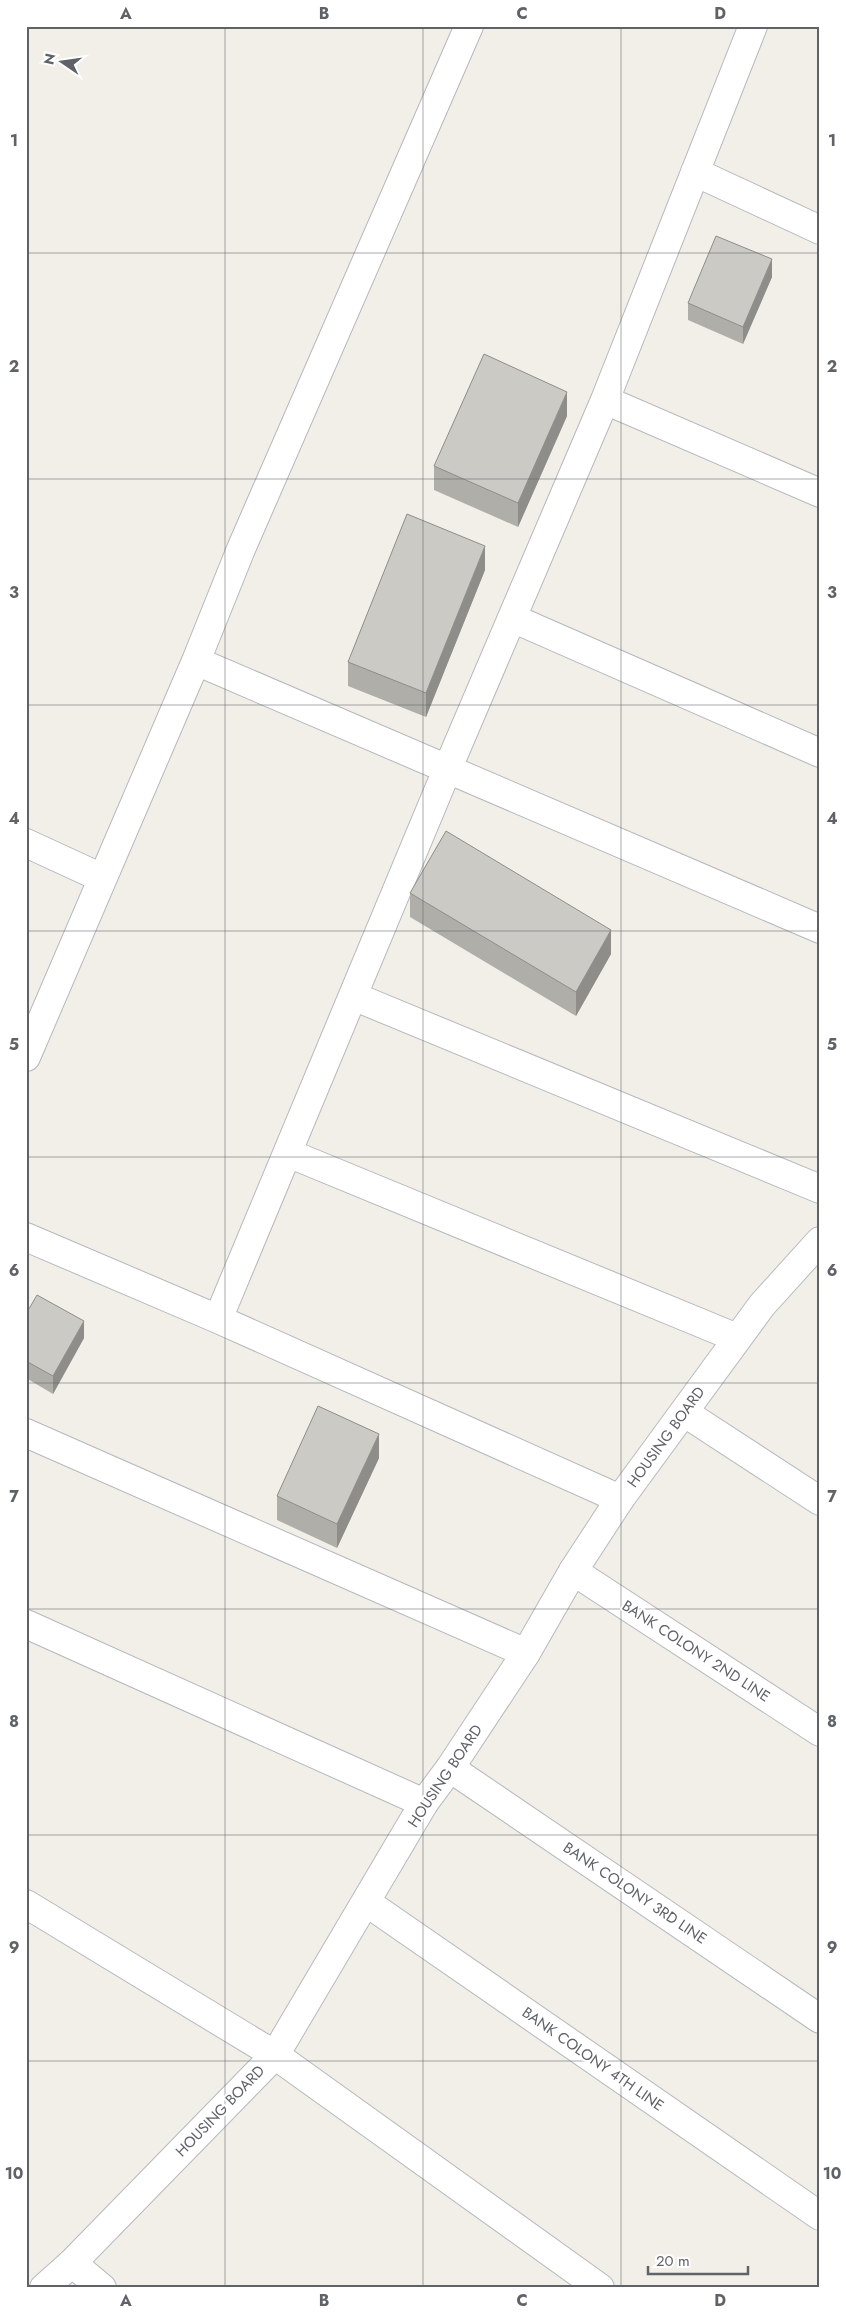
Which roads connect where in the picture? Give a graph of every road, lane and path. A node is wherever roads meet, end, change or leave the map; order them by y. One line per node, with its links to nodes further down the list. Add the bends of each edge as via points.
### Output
1 (469, 26): 8 (street, via 241,549)
2 (753, 26): 3 (street)
3 (695, 172): 4 (street); 5 (street)
4 (820, 230)
5 (605, 400): 6 (street); 7 (street)
6 (820, 493)
7 (512, 618): 9 (street); 10 (street)
8 (196, 661): 10 (street); 12 (street)
9 (820, 753)
10 (447, 770): 13 (street); 14 (street)
11 (26, 843): 12 (street)
12 (102, 878): 15 (street)
13 (820, 929)
14 (353, 996): 16 (street); 17 (street)
15 (26, 1057)
16 (288, 1152): 20 (street); 21 (street)
17 (820, 1189)
18 (26, 1237): 20 (street)
19 (819, 1244): 21 (street, HOUSING BOARD, via 762,1305)
20 (218, 1319): 24 (street)
21 (737, 1338): 22 (street, HOUSING BOARD)
22 (685, 1413): 24 (street, HOUSING BOARD); 25 (street)
23 (26, 1433): 28 (street)
24 (620, 1499): 26 (street, HOUSING BOARD)
25 (820, 1501)
26 (573, 1571): 28 (street, HOUSING BOARD); 29 (street, BANK COLONY 2ND LINE)
27 (26, 1624): 31 (street)
28 (526, 1653): 30 (street, HOUSING BOARD)
29 (820, 1732)
30 (450, 1768): 31 (street, HOUSING BOARD); 34 (street, BANK COLONY 3RD LINE)
31 (424, 1803): 32 (street, HOUSING BOARD)
32 (366, 1902): 35 (street, HOUSING BOARD); 36 (street, BANK COLONY 4TH LINE)
33 (26, 1904): 35 (street)
34 (820, 2019)
35 (274, 2055): 37 (street, HOUSING BOARD); 40 (street)
36 (820, 2216)
37 (72, 2263): 38 (street, HOUSING BOARD); 39 (street)
38 (44, 2288)
39 (102, 2288)
40 (600, 2288)

